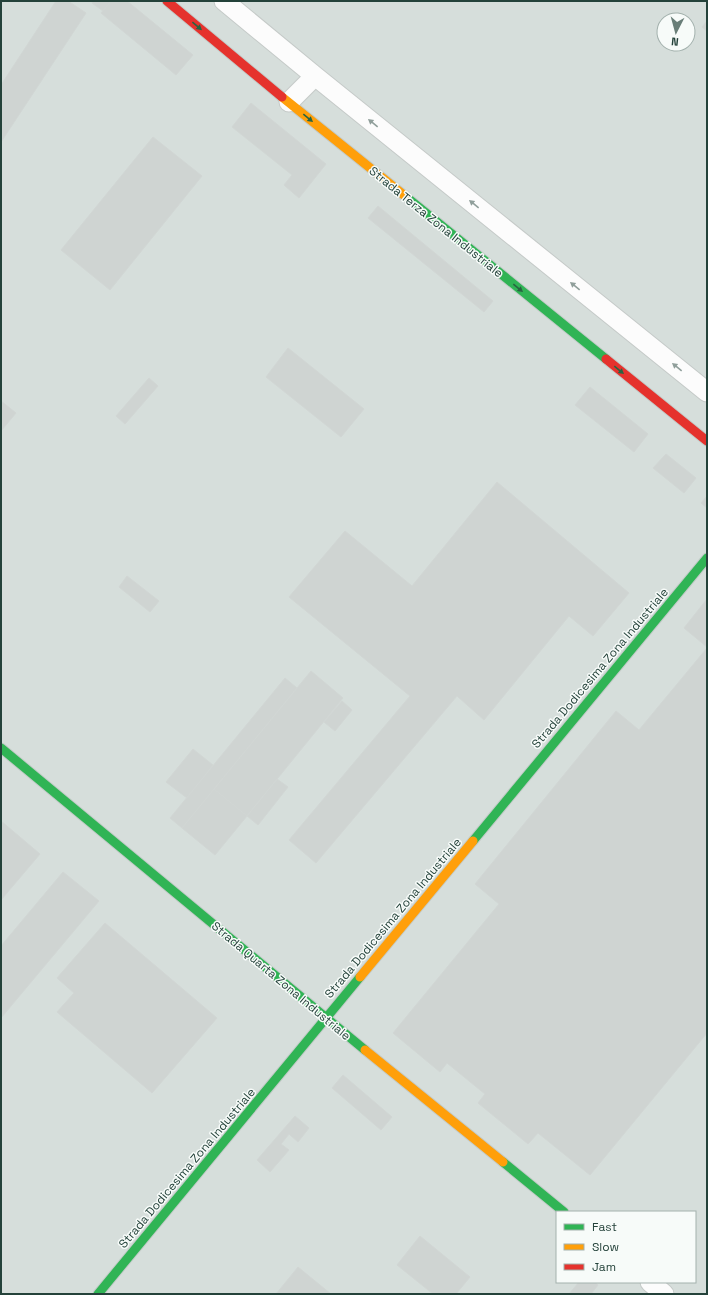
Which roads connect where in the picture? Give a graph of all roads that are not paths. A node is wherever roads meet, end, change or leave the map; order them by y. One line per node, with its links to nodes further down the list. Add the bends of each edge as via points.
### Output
1 (168, 1): 4 (street, Strada Terza Zona Industriale, one-way to 4)
2 (224, 1): 3 (street)
3 (315, 76): 4 (street); 5 (street, one-way to 3)
4 (289, 102): 6 (street, Strada Terza Zona Industriale, one-way to 6)
5 (707, 392)
6 (707, 441)
7 (707, 558): 9 (street, Strada Dodicesima Zona Industriale)
8 (1, 748): 9 (street, Strada Quarta Zona Industriale)
9 (326, 1018): 10 (street, Strada Quarta Zona Industriale); 12 (street, Strada Dodicesima Zona Industriale)
10 (563, 1211)
11 (651, 1283): 13 (street)
12 (98, 1294)
13 (664, 1294)

